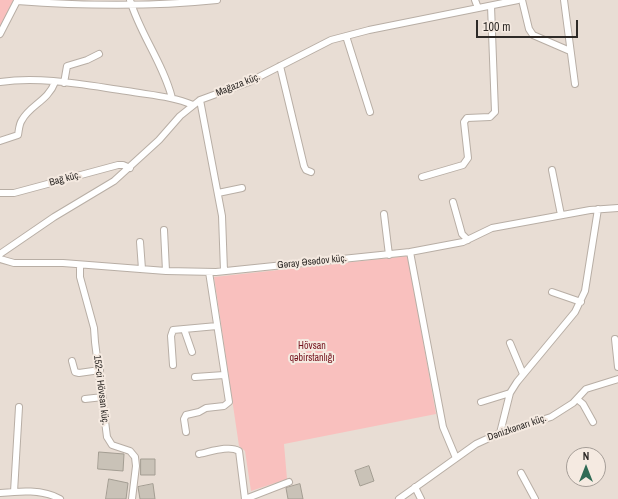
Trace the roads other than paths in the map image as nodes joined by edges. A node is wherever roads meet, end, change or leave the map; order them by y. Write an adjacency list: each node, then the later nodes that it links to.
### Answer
1 (17, 0): 8 (street); 11 (street)
2 (208, 0): 3 (street); 8 (street)
3 (218, 0)
4 (475, 0): 10 (street)
5 (518, 0): 9 (street, Mağaza küç.)
6 (522, 0): 13 (street)
7 (564, 0): 13 (street)
8 (131, 3): 20 (street)
9 (491, 6): 10 (street, Mağaza küç.); 28 (street)
10 (478, 8): 12 (street, Mağaza küç.)
11 (0, 34)
12 (346, 36): 15 (street, Mağaza küç.); 23 (street)
13 (570, 51): 19 (street)
14 (99, 54): 18 (street)
15 (280, 66): 21 (street, Mağaza küç.); 27 (street)
16 (0, 82): 17 (street)
17 (55, 82): 18 (street); 24 (street)
18 (64, 83): 20 (street)
19 (575, 84)
20 (172, 98): 22 (street)
21 (200, 100): 22 (street, Mağaza küç.); 31 (street)
22 (193, 105): 25 (street, Mağaza küç.)
23 (370, 112)
24 (0, 141)
25 (130, 168): 30 (street, Bağ küç.); 41 (street, Mağaza küç.)
26 (552, 170): 36 (street)
27 (311, 172)
28 (422, 176)
29 (242, 188): 31 (street)
30 (0, 193)
31 (218, 193): 47 (street)
32 (453, 202): 38 (street)
33 (618, 208): 34 (street, Gəray Əsədov küç.)
34 (598, 209): 36 (street, Gəray Əsədov küç.); 50 (street)
35 (384, 214): 42 (street)
36 (561, 216): 38 (street, Gəray Əsədov küç.)
37 (164, 230): 46 (street)
38 (468, 240): 40 (street, Gəray Əsədov küç.)
39 (140, 242): 45 (street)
40 (410, 252): 42 (street, Gəray Əsədov küç.); 74 (street)
41 (0, 254)
42 (389, 255): 47 (street, Gəray Əsədov küç.)
43 (0, 259): 44 (street, Gəray Əsədov küç.)
44 (80, 265): 45 (street, Gəray Əsədov küç.); 59 (street, 152-ci Hövsan küç.)
45 (142, 269): 46 (street, Gəray Əsədov küç.)
46 (166, 271): 48 (street, Gəray Əsədov küç.)
47 (224, 271): 48 (street, Gəray Əsədov küç.)
48 (209, 272): 51 (street)
49 (552, 292): 50 (street)
50 (580, 302): 60 (street)
51 (217, 326): 52 (street); 61 (street)
52 (184, 329): 55 (street); 57 (street)
53 (615, 339): 58 (street)
54 (510, 343): 60 (street)
55 (192, 352)
56 (72, 361): 59 (street)
57 (173, 365)
58 (618, 367)
59 (100, 370): 65 (street, 152-ci Hövsan küç.)
60 (524, 374): 64 (street)
61 (224, 375): 62 (street); 71 (street)
62 (195, 377)
63 (618, 379): 67 (street, Dənizkənarı küç.)
64 (510, 394): 68 (street); 72 (street)
65 (103, 397): 66 (street); 81 (street, 152-ci Hövsan küç.)
66 (85, 399)
67 (577, 399): 70 (street); 72 (street, Dənizkənarı küç.)
68 (481, 402)
69 (19, 407): 78 (street)
70 (593, 422)
71 (186, 432)
72 (500, 432): 74 (street, Dənizkənarı küç.)
73 (199, 454): 82 (street)
74 (456, 458): 77 (street, Dənizkənarı küç.)
75 (521, 473): 85 (street)
76 (289, 482): 82 (street)
77 (415, 487): 83 (street, Dənizkənarı küç.); 84 (street)
78 (14, 492): 79 (street); 80 (street)
79 (0, 493)
80 (60, 499)
81 (132, 499)
82 (245, 499)
83 (399, 499)
84 (421, 499)
85 (535, 499)

